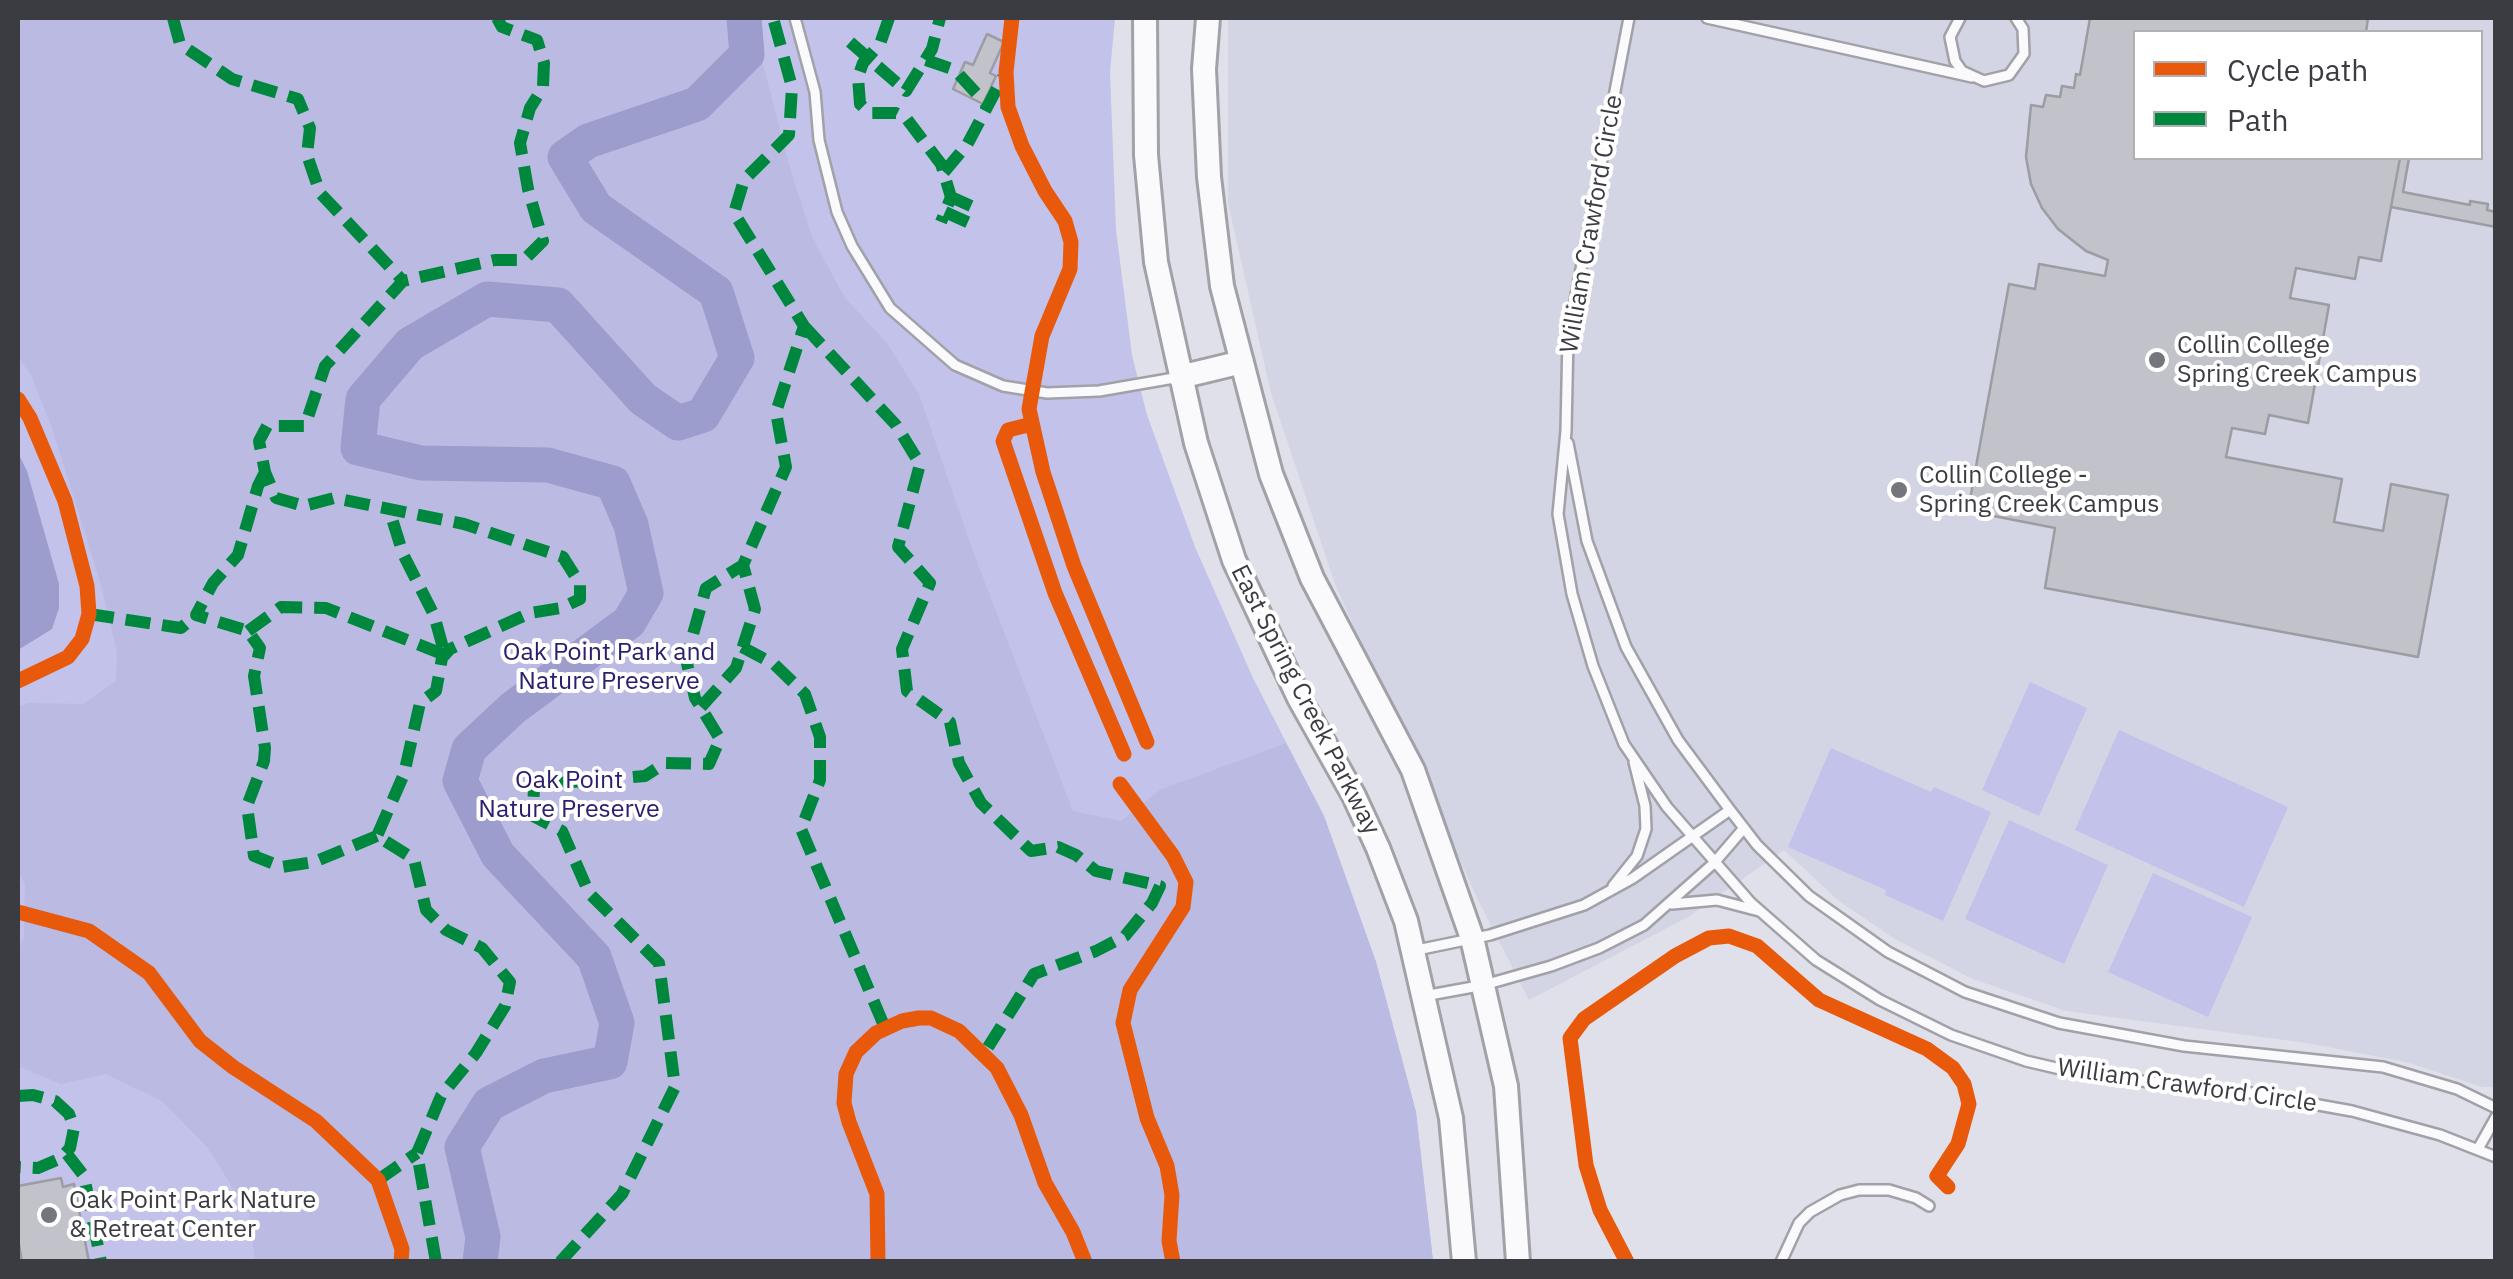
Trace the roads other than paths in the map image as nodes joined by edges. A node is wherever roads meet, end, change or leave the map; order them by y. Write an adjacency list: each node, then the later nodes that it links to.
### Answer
1 (795, 18): 10 (lane)
2 (1145, 18): 10 (main road, East Spring Creek Parkway)
3 (1208, 18): 9 (main road)
4 (1629, 18): 11 (lane, William Crawford Circle)
5 (1707, 18): 8 (lane)
6 (1960, 18): 8 (lane)
7 (2016, 18): 8 (lane)
8 (1972, 77)
9 (1242, 362): 10 (main road); 20 (main road)
10 (1180, 376): 21 (main road, East Spring Creek Parkway)
11 (1566, 431): 12 (lane, William Crawford Circle); 13 (lane, William Crawford Circle)
12 (1633, 757): 15 (lane, William Crawford Circle); 17 (lane)
13 (1730, 810): 14 (lane, William Crawford Circle); 15 (lane)
14 (1744, 828): 16 (lane); 24 (lane, William Crawford Circle)
15 (1690, 837): 16 (lane, William Crawford Circle); 17 (lane)
16 (1714, 863): 18 (lane); 19 (lane, William Crawford Circle)
17 (1608, 892): 20 (lane)
18 (1668, 904): 19 (lane); 22 (lane)
19 (1762, 912): 26 (lane, William Crawford Circle)
20 (1472, 938): 21 (lane); 22 (main road)
21 (1412, 951): 23 (main road, East Spring Creek Parkway)
22 (1484, 985): 23 (lane); 30 (main road)
23 (1424, 996): 29 (main road, East Spring Creek Parkway)
24 (2496, 1108)
25 (2496, 1118): 26 (lane)
26 (2478, 1149): 27 (lane, William Crawford Circle)
27 (2496, 1157)
28 (1929, 1206): 31 (lane)
29 (1464, 1262)
30 (1518, 1262)
31 (1781, 1262)

